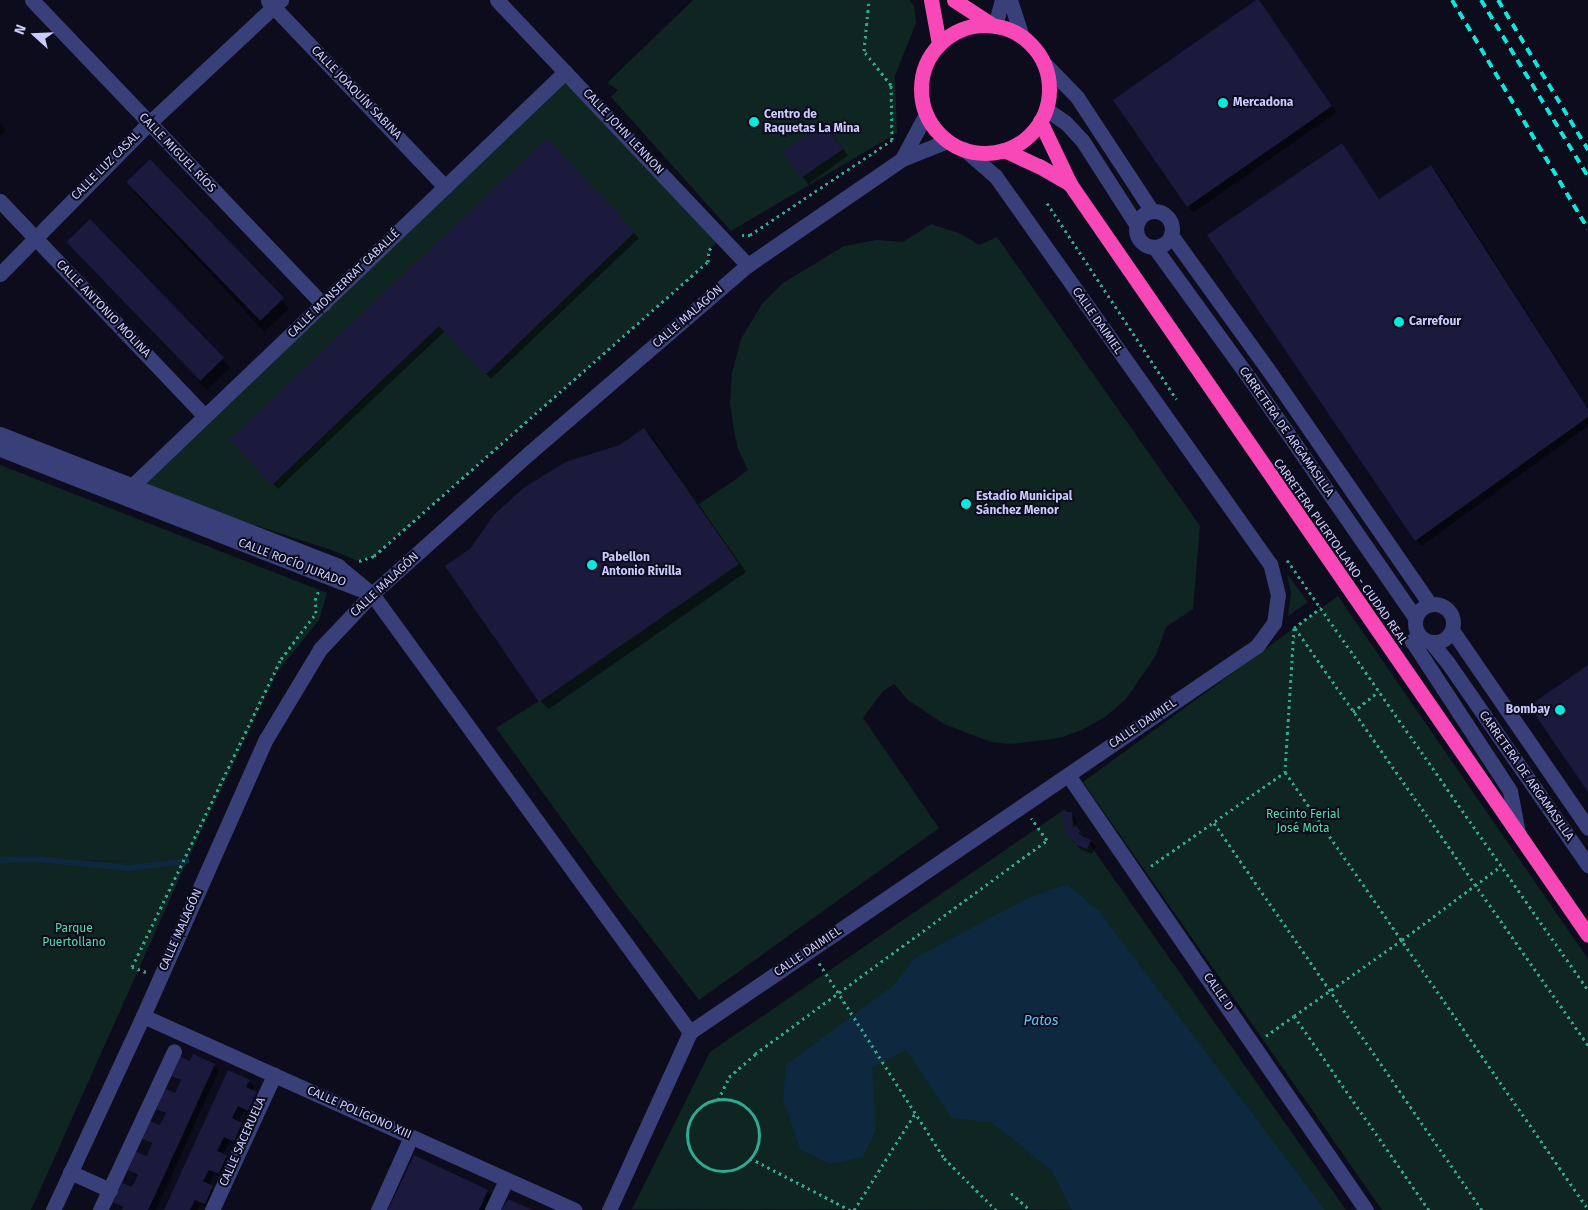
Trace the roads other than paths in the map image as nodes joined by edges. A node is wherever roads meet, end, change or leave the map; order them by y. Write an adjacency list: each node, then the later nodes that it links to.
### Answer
1 (32, 0): 15 (street, CALLE MIGUEL RÍOS)
2 (497, 0): 12 (street, CALLE JOHN LENNON)
3 (931, 0): 10 (highway)
4 (954, 0): 8 (highway)
5 (1002, 0): 8 (street)
6 (1010, 0): 9 (street)
7 (274, 3): 15 (street, CALLE LUZ CASAL); 21 (street, CALLE JOAQUÍN SABINA)
8 (993, 25): 9 (highway); 10 (highway)
9 (1022, 36): 11 (highway)
10 (939, 44): 13 (highway)
11 (1043, 62): 14 (highway); 23 (street)
12 (565, 72): 21 (street, CALLE MONSERRAT CABALLÉ); 28 (street, CALLE JOHN LENNON)
13 (926, 114): 16 (highway); 19 (street, CALLE MALAGÓN)
14 (1043, 115): 18 (highway); 20 (highway, CARRETERA PUERTOLLANO - CIUDAD REAL); 24 (street)
15 (148, 124): 26 (street, CALLE LUZ CASAL); 30 (street, CALLE MIGUEL RÍOS)
16 (947, 140): 17 (highway); 19 (street, CALLE MALAGÓN)
17 (964, 150): 18 (highway); 42 (street, CALLE DAIMIEL)
18 (1004, 150): 20 (highway, CARRETERA PUERTOLLANO - CIUDAD REAL)
19 (902, 160): 28 (street, CALLE MALAGÓN)
20 (1070, 184): 44 (highway, CARRETERA PUERTOLLANO - CIUDAD REAL)
21 (445, 186): 30 (street, CALLE MONSERRAT CABALLÉ)
22 (0, 202): 26 (street, CALLE ANTONIO MOLINA)
23 (1152, 211): 24 (street); 25 (street)
24 (1136, 224): 27 (street)
25 (1172, 235): 27 (street); 36 (street, CARRETERA DE ARGAMASILLA)
26 (34, 237): 29 (street, CALLE LUZ CASAL); 31 (street, CALLE ANTONIO MOLINA)
27 (1155, 248): 37 (street, CARRETERA DE ARGAMASILLA)
28 (748, 265): 35 (street, CALLE MALAGÓN)
29 (0, 274)
30 (322, 304): 31 (street, CALLE MONSERRAT CABALLÉ)
31 (205, 416): 34 (street, CALLE MONSERRAT CABALLÉ)
32 (0, 434): 34 (street, CALLE ROCÍO JURADO)
33 (0, 449): 34 (street, CALLE ROCÍO JURADO)
34 (130, 492): 35 (street, CALLE ROCÍO JURADO)
35 (372, 594): 47 (street, CALLE MALAGÓN); 48 (street)
36 (1430, 604): 37 (street); 38 (street, CARRETERA DE ARGAMASILLA)
37 (1415, 617): 39 (street, CARRETERA DE ARGAMASILLA)
38 (1452, 630): 39 (street); 40 (street, CARRETERA DE ARGAMASILLA)
39 (1425, 639): 41 (street, CARRETERA DE ARGAMASILLA); 44 (street, CARRETERA DE ARGAMASILLA)
40 (1482, 674): 41 (street); 43 (street, CARRETERA DE ARGAMASILLA)
41 (1465, 687): 45 (street, CARRETERA DE ARGAMASILLA)
42 (1068, 774): 48 (street, CALLE DAIMIEL); 62 (street, CALLE D)
43 (1588, 828)
44 (1518, 835): 46 (highway, CARRETERA PUERTOLLANO - CIUDAD REAL)
45 (1588, 865)
46 (1588, 935)
47 (143, 1016): 50 (street, CALLE POLÍGONO XIII); 52 (street, CALLE MALAGÓN)
48 (690, 1032): 61 (street)
49 (174, 1051): 54 (street)
50 (274, 1075): 51 (street, CALLE POLÍGONO XIII); 57 (street, CALLE SACERUELA)
51 (412, 1137): 53 (street, CALLE POLÍGONO XIII); 58 (street)
52 (70, 1172): 54 (street); 55 (street, CALLE MALAGÓN)
53 (506, 1180): 59 (street); 60 (street, CALLE POLÍGONO XIII)
54 (110, 1190): 56 (street)
55 (53, 1210)
56 (100, 1210)
57 (212, 1210)
58 (378, 1210)
59 (492, 1210)
60 (574, 1210)
61 (609, 1210)
62 (1366, 1210)

